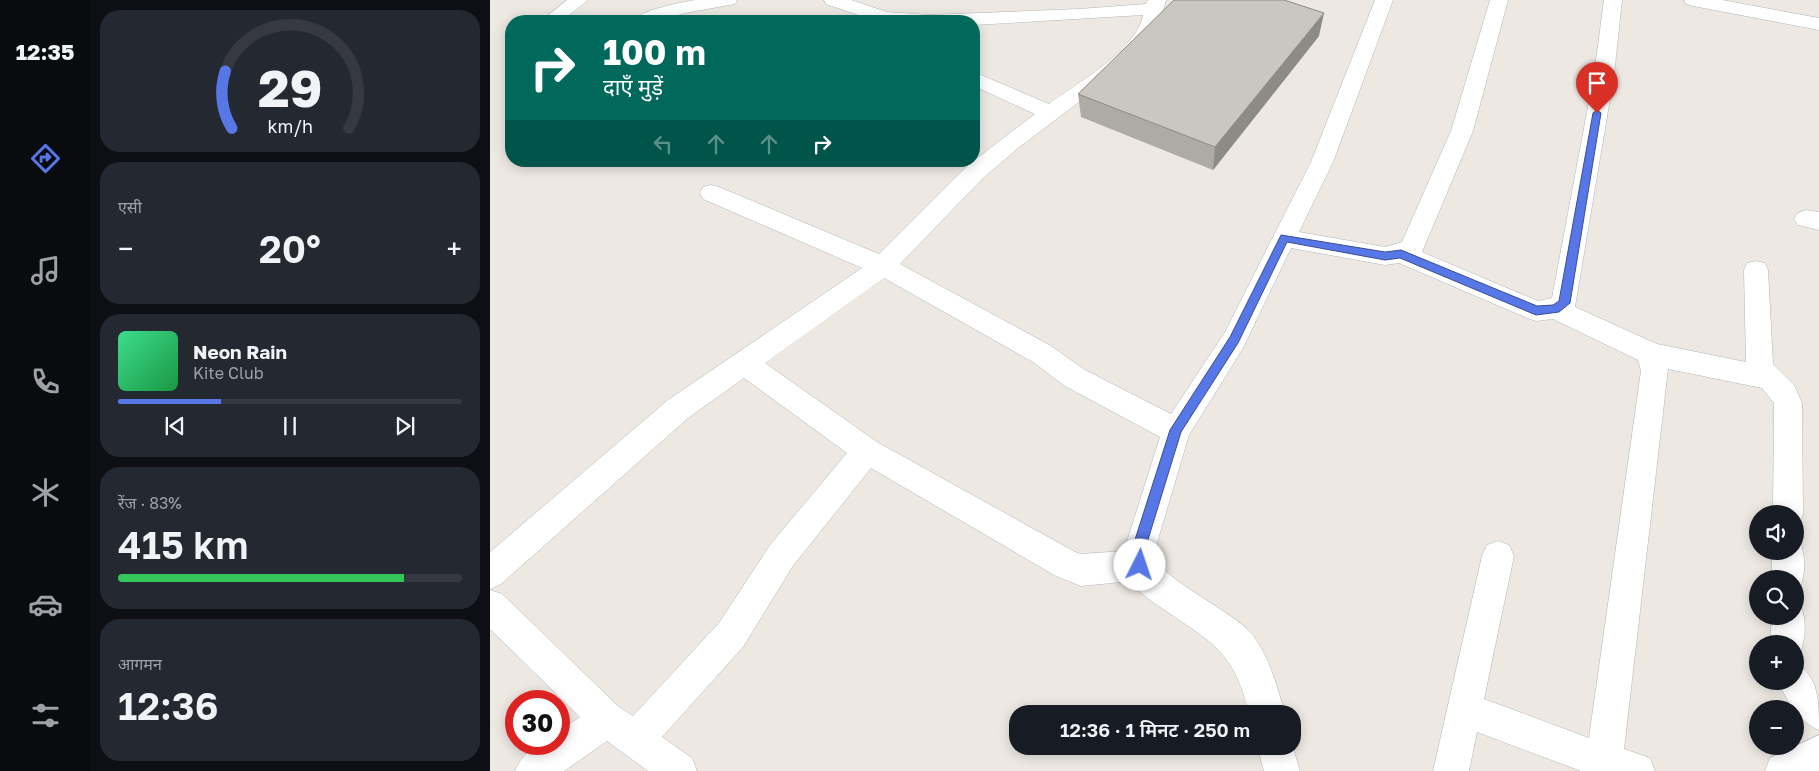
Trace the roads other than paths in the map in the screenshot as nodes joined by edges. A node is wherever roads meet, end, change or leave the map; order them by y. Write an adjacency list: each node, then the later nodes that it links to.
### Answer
1 (579, 0): 9 (street)
2 (728, 0): 10 (street)
3 (833, 0): 11 (street)
4 (1384, 0): 17 (street)
5 (1499, 0): 18 (street)
6 (1613, 0): 21 (street)
7 (1693, 0): 13 (street)
8 (1154, 4): 12 (street); 15 (street)
9 (558, 15)
10 (658, 15)
11 (876, 15)
12 (980, 19)
13 (1819, 24)
14 (980, 81): 15 (street)
15 (1050, 113): 19 (street)
16 (711, 193): 19 (street)
17 (1284, 238): 18 (street); 25 (street)
18 (1401, 254): 21 (street)
19 (883, 266): 23 (street); 25 (street)
20 (1756, 270): 24 (street)
21 (1555, 309): 22 (street)
22 (1650, 354): 24 (street); 40 (street)
23 (744, 363): 26 (street); 30 (street)
24 (1766, 377): 27 (street)
25 (1176, 430): 29 (street)
26 (866, 452): 29 (street); 37 (street)
27 (1788, 505)
28 (1498, 556): 34 (street)
29 (1140, 565): 33 (street)
30 (490, 573)
31 (490, 606): 36 (street)
32 (1802, 690): 35 (street)
33 (1265, 705)
34 (1464, 709): 40 (street); 44 (street)
35 (1819, 712)
36 (607, 719): 37 (street); 41 (street)
37 (636, 739): 42 (street)
38 (1819, 753): 45 (street)
39 (1278, 755): 43 (street)
40 (1615, 768)
41 (533, 771)
42 (679, 771)
43 (1282, 771)
44 (1451, 771)
45 (1783, 771)

